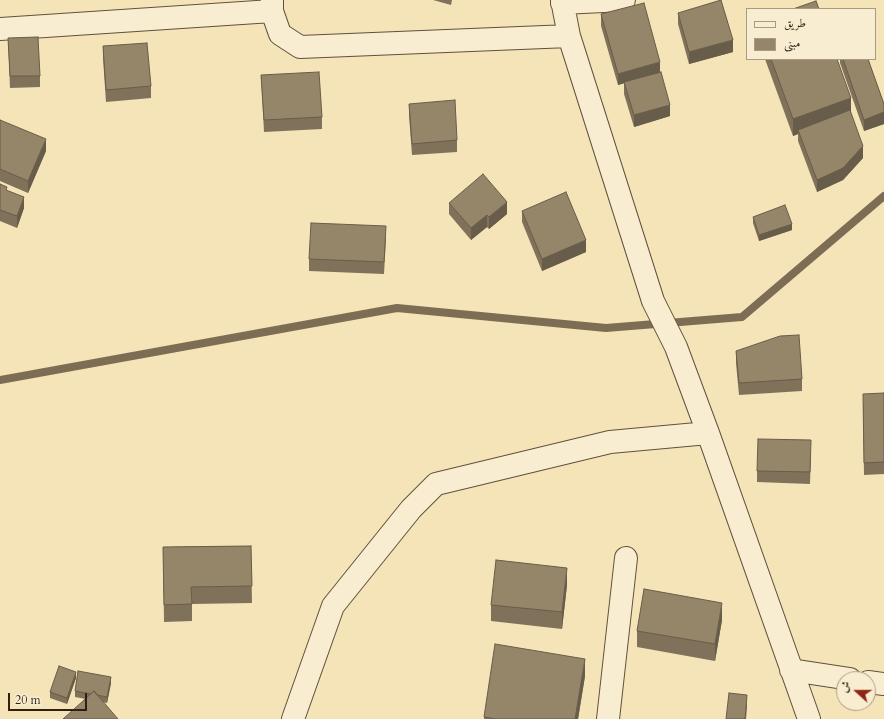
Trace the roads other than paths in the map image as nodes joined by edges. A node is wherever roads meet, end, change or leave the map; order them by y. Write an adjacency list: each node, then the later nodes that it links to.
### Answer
1 (624, 0): 2 (street)
2 (562, 2): 5 (street)
3 (272, 5): 4 (street); 5 (street)
4 (0, 29)
5 (569, 36): 6 (street)
6 (708, 433): 8 (street); 10 (street)
7 (626, 558): 11 (street)
8 (791, 670): 9 (street); 12 (street)
9 (836, 677)
10 (293, 719)
11 (608, 719)
12 (809, 719)

